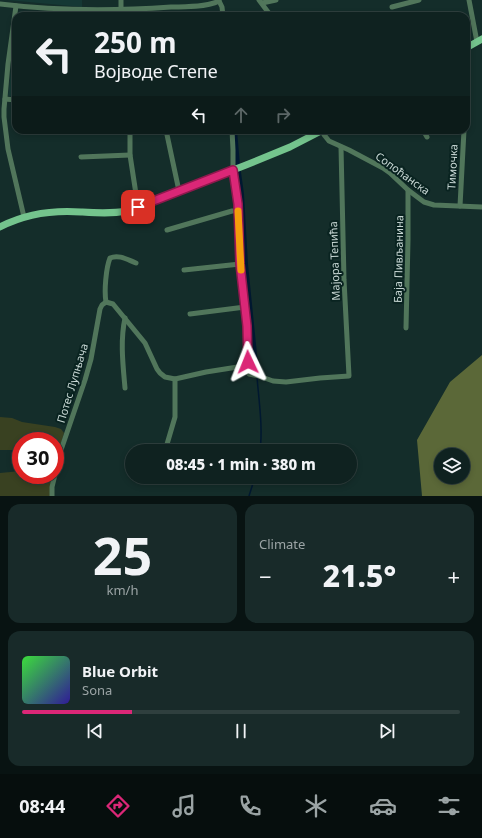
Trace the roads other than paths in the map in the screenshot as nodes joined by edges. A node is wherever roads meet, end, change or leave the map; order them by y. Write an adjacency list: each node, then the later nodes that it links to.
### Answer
1 (121, 0): 12 (street)
2 (276, 0): 6 (street)
3 (419, 0): 9 (street)
4 (469, 0): 17 (street)
5 (220, 1): 13 (street); 14 (street)
6 (260, 2): 15 (street)
7 (0, 4): 8 (street)
8 (16, 6): 10 (street); 11 (street)
9 (392, 7)
10 (15, 12)
11 (105, 12)
12 (121, 12)
13 (132, 12)
14 (223, 12)
15 (268, 12)
16 (12, 40): 19 (street)
17 (481, 40): 18 (main road)
18 (470, 46)
19 (5, 99): 20 (street); 39 (street)
20 (12, 100)
21 (130, 134): 30 (street)
22 (167, 134): 34 (street)
23 (232, 134): 32 (street)
24 (314, 134): 32 (main road)
25 (324, 134): 29 (street, Сопоћанска)
26 (425, 134): 28 (street)
27 (464, 134): 35 (street, Тимочка)
28 (427, 137)
29 (341, 146): 33 (street, Сопоћанска); 50 (street, Мајора Тепића)
30 (130, 155): 31 (street); 36 (street)
31 (81, 157)
32 (235, 170): 34 (main road); 38 (street)
33 (408, 190): 35 (street, Сопоћанска); 49 (street, Баја Пивљанина)
34 (179, 191): 36 (main road)
35 (460, 206): 37 (street, Сопоћанска)
36 (138, 207): 39 (main road)
37 (482, 207)
38 (238, 211): 41 (street); 43 (street)
39 (24, 217): 40 (main road)
40 (0, 227)
41 (167, 230)
42 (136, 263): 45 (street, Потес Лупњача)
43 (240, 264): 44 (street); 46 (street)
44 (184, 270)
45 (106, 302): 48 (street); 54 (street, Потес Лупњача)
46 (245, 307): 47 (street); 50 (street)
47 (190, 314)
48 (125, 318): 51 (street); 52 (street)
49 (406, 328)
50 (244, 366): 51 (street)
51 (175, 379): 53 (street)
52 (125, 388)
53 (167, 444)
54 (52, 496)

